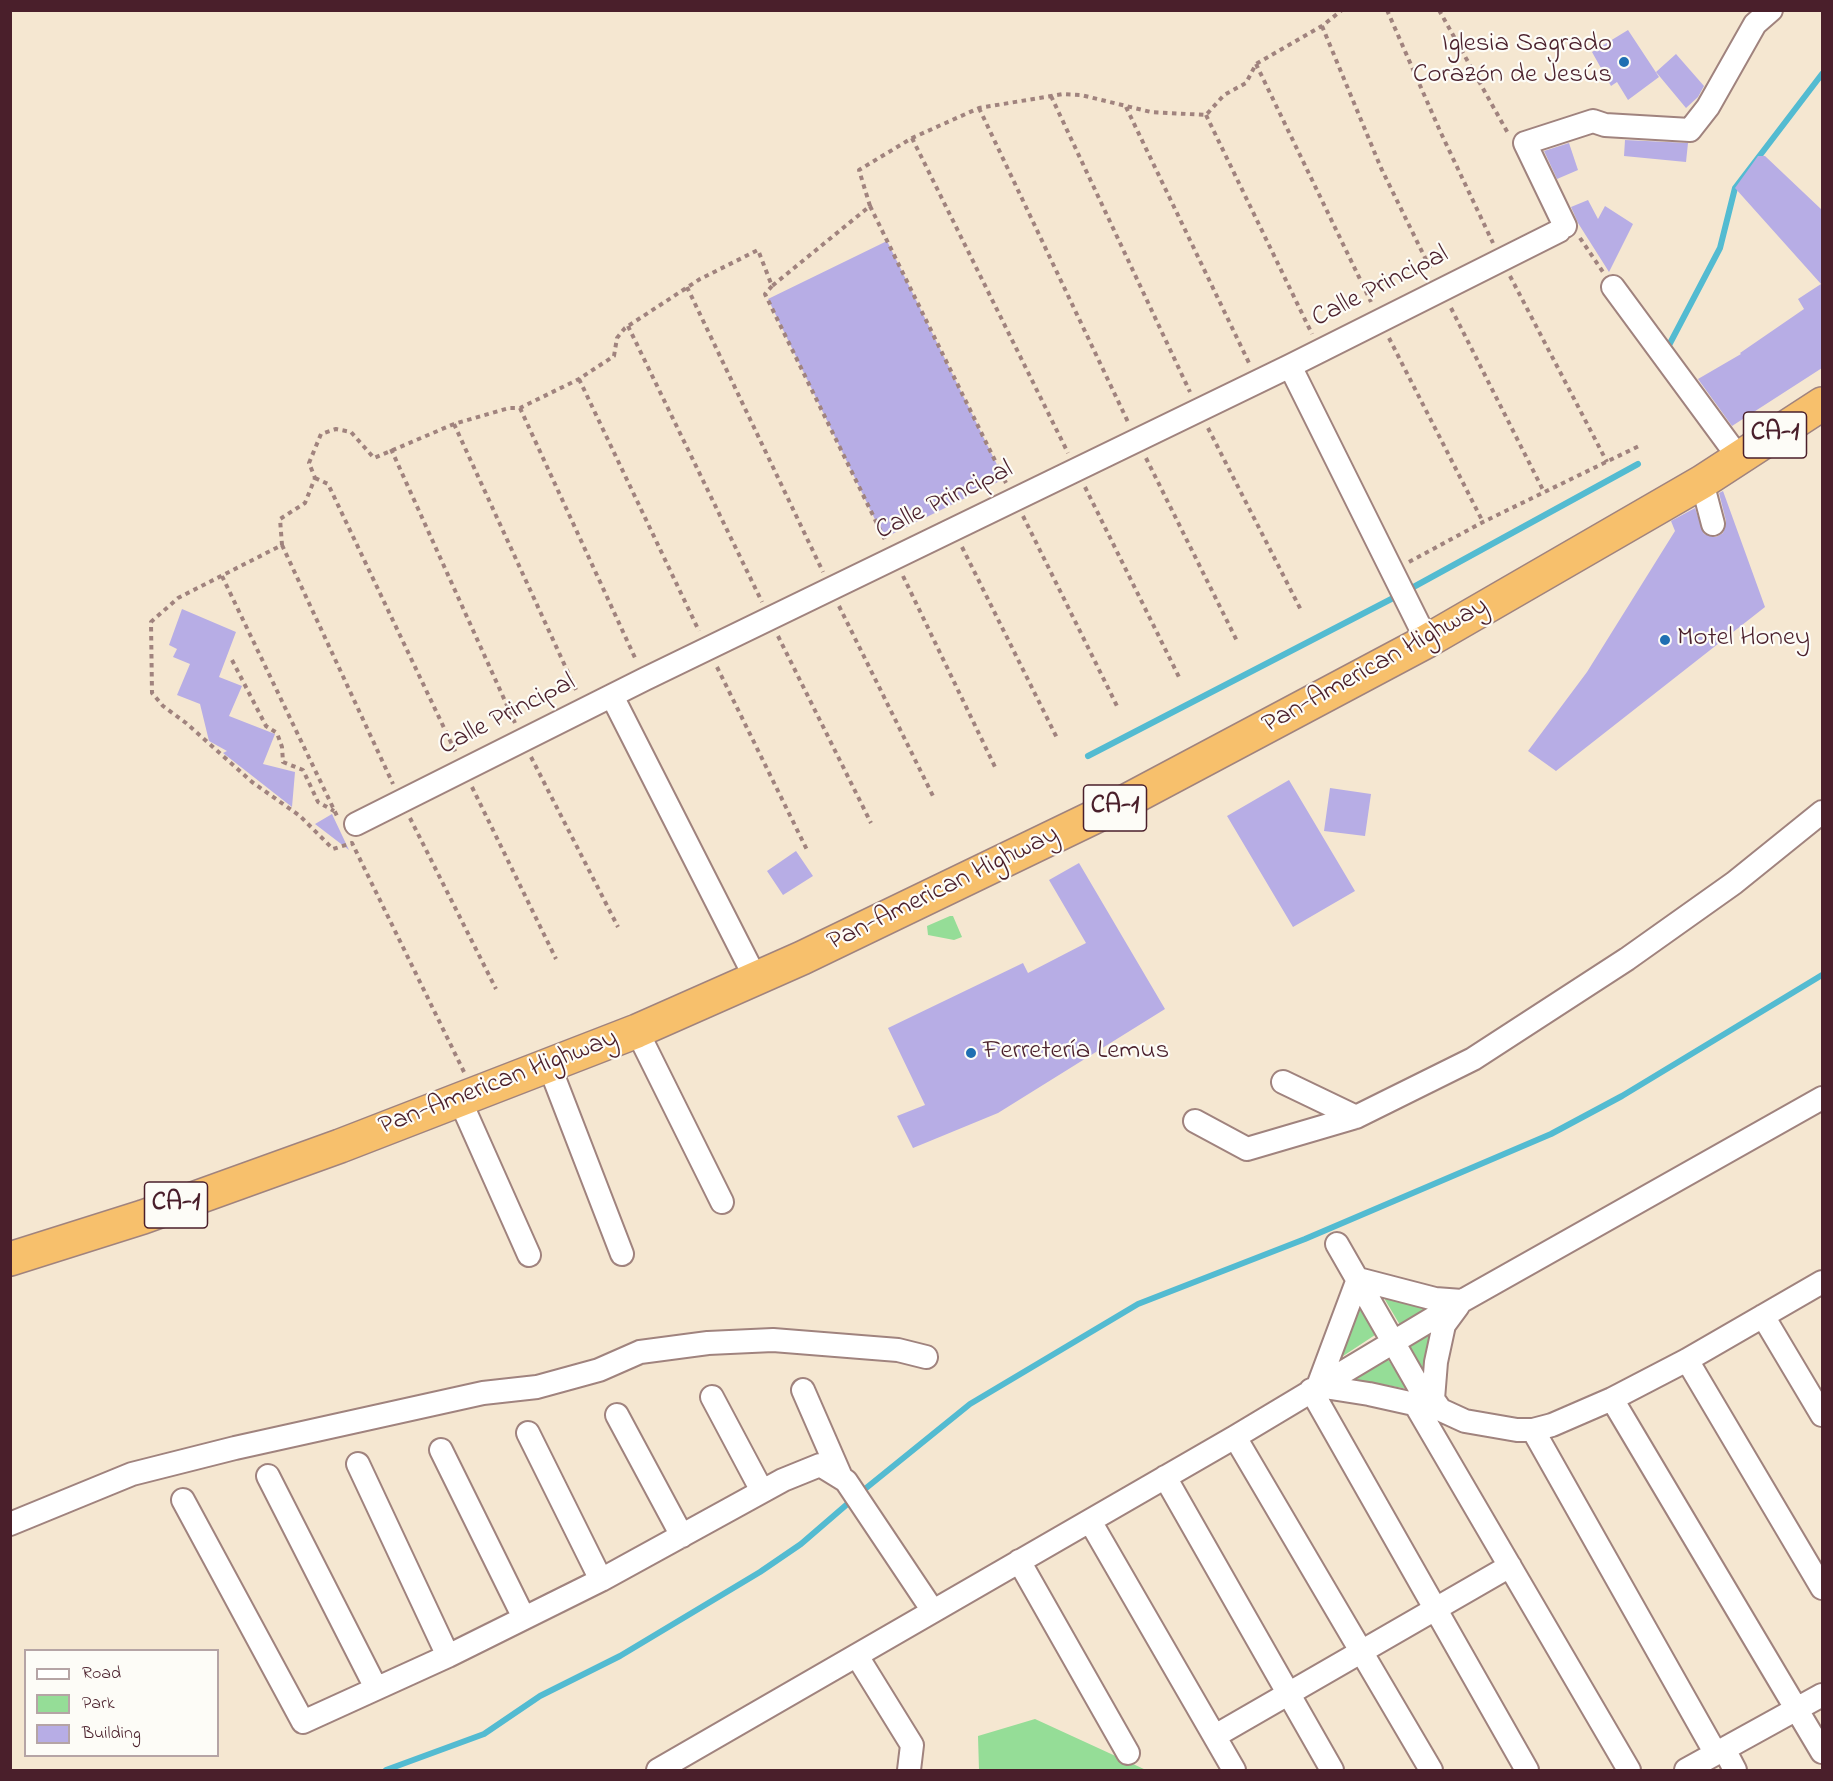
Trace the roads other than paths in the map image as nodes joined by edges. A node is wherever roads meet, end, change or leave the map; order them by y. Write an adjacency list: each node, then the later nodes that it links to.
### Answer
1 (1771, 10): 3 (street, Calle Principal)
2 (1613, 287): 5 (street)
3 (1290, 366): 8 (street); 9 (street, Calle Principal)
4 (1822, 404): 5 (highway, Pan-American Highway / CA-1)
5 (1739, 458): 6 (highway, Pan-American Highway / CA-1)
6 (1702, 482): 7 (street); 8 (highway, Pan-American Highway / CA-1)
7 (1713, 524)
8 (1427, 641): 12 (highway, Pan-American Highway / CA-1)
9 (612, 696): 11 (street, Calle Principal); 12 (street)
10 (1822, 812): 18 (street)
11 (357, 824)
12 (756, 980): 13 (highway, Pan-American Highway / CA-1)
13 (636, 1031): 14 (highway, Pan-American Highway / CA-1); 20 (street)
14 (549, 1065): 16 (highway, Pan-American Highway / CA-1); 22 (street)
15 (1283, 1082): 18 (street)
16 (467, 1095): 23 (street); 24 (highway, Pan-American Highway / CA-1)
17 (1822, 1098): 27 (street)
18 (1356, 1117): 19 (street)
19 (1195, 1121)
20 (722, 1202)
21 (1337, 1244): 25 (street)
22 (622, 1254)
23 (529, 1255)
24 (10, 1258)
25 (1358, 1279): 27 (street); 29 (street); 32 (street)
26 (1822, 1282): 28 (street)
27 (1462, 1301): 29 (street); 37 (street)
28 (1763, 1316): 31 (street); 39 (street)
29 (1394, 1341): 32 (street); 37 (street)
30 (926, 1357): 51 (street)
31 (1687, 1360): 35 (street); 56 (street)
32 (1315, 1388): 36 (street); 42 (street); 57 (street)
33 (803, 1390): 47 (street)
34 (712, 1397): 48 (street)
35 (1612, 1399): 40 (street); 66 (street)
36 (1415, 1404): 37 (street); 54 (street)
37 (1441, 1410): 40 (street)
38 (617, 1415): 52 (street)
39 (1822, 1415)
40 (1533, 1430): 68 (street)
41 (528, 1433): 55 (street)
42 (1235, 1437): 46 (street); 60 (street)
43 (441, 1450): 59 (street)
44 (358, 1464): 61 (street)
45 (268, 1476): 63 (street)
46 (1165, 1477): 50 (street); 64 (street)
47 (843, 1479): 48 (street); 58 (street)
48 (762, 1491): 52 (street)
49 (183, 1500): 63 (street)
50 (1090, 1521): 53 (street); 67 (street)
51 (10, 1524)
52 (681, 1536): 55 (street)
53 (1019, 1561): 58 (street); 70 (street)
54 (1510, 1566): 57 (street); 77 (street)
55 (601, 1580): 59 (street)
56 (1822, 1588)
57 (1436, 1609): 60 (street); 76 (street)
58 (933, 1611): 62 (street)
59 (524, 1618): 61 (street)
60 (1361, 1652): 64 (street); 75 (street)
61 (448, 1656): 63 (street)
62 (857, 1656): 71 (street); 72 (street)
63 (376, 1688)
64 (1289, 1694): 67 (street); 74 (street)
65 (1822, 1695): 66 (street)
66 (1798, 1709): 68 (street); 69 (street)
67 (1215, 1736): 73 (street)
68 (1720, 1752): 78 (street); 79 (street)
69 (1822, 1752)
70 (1128, 1753)
71 (658, 1770)
72 (909, 1770)
73 (1234, 1770)
74 (1332, 1770)
75 (1431, 1770)
76 (1527, 1770)
77 (1629, 1770)
78 (1686, 1770)
79 (1736, 1770)

